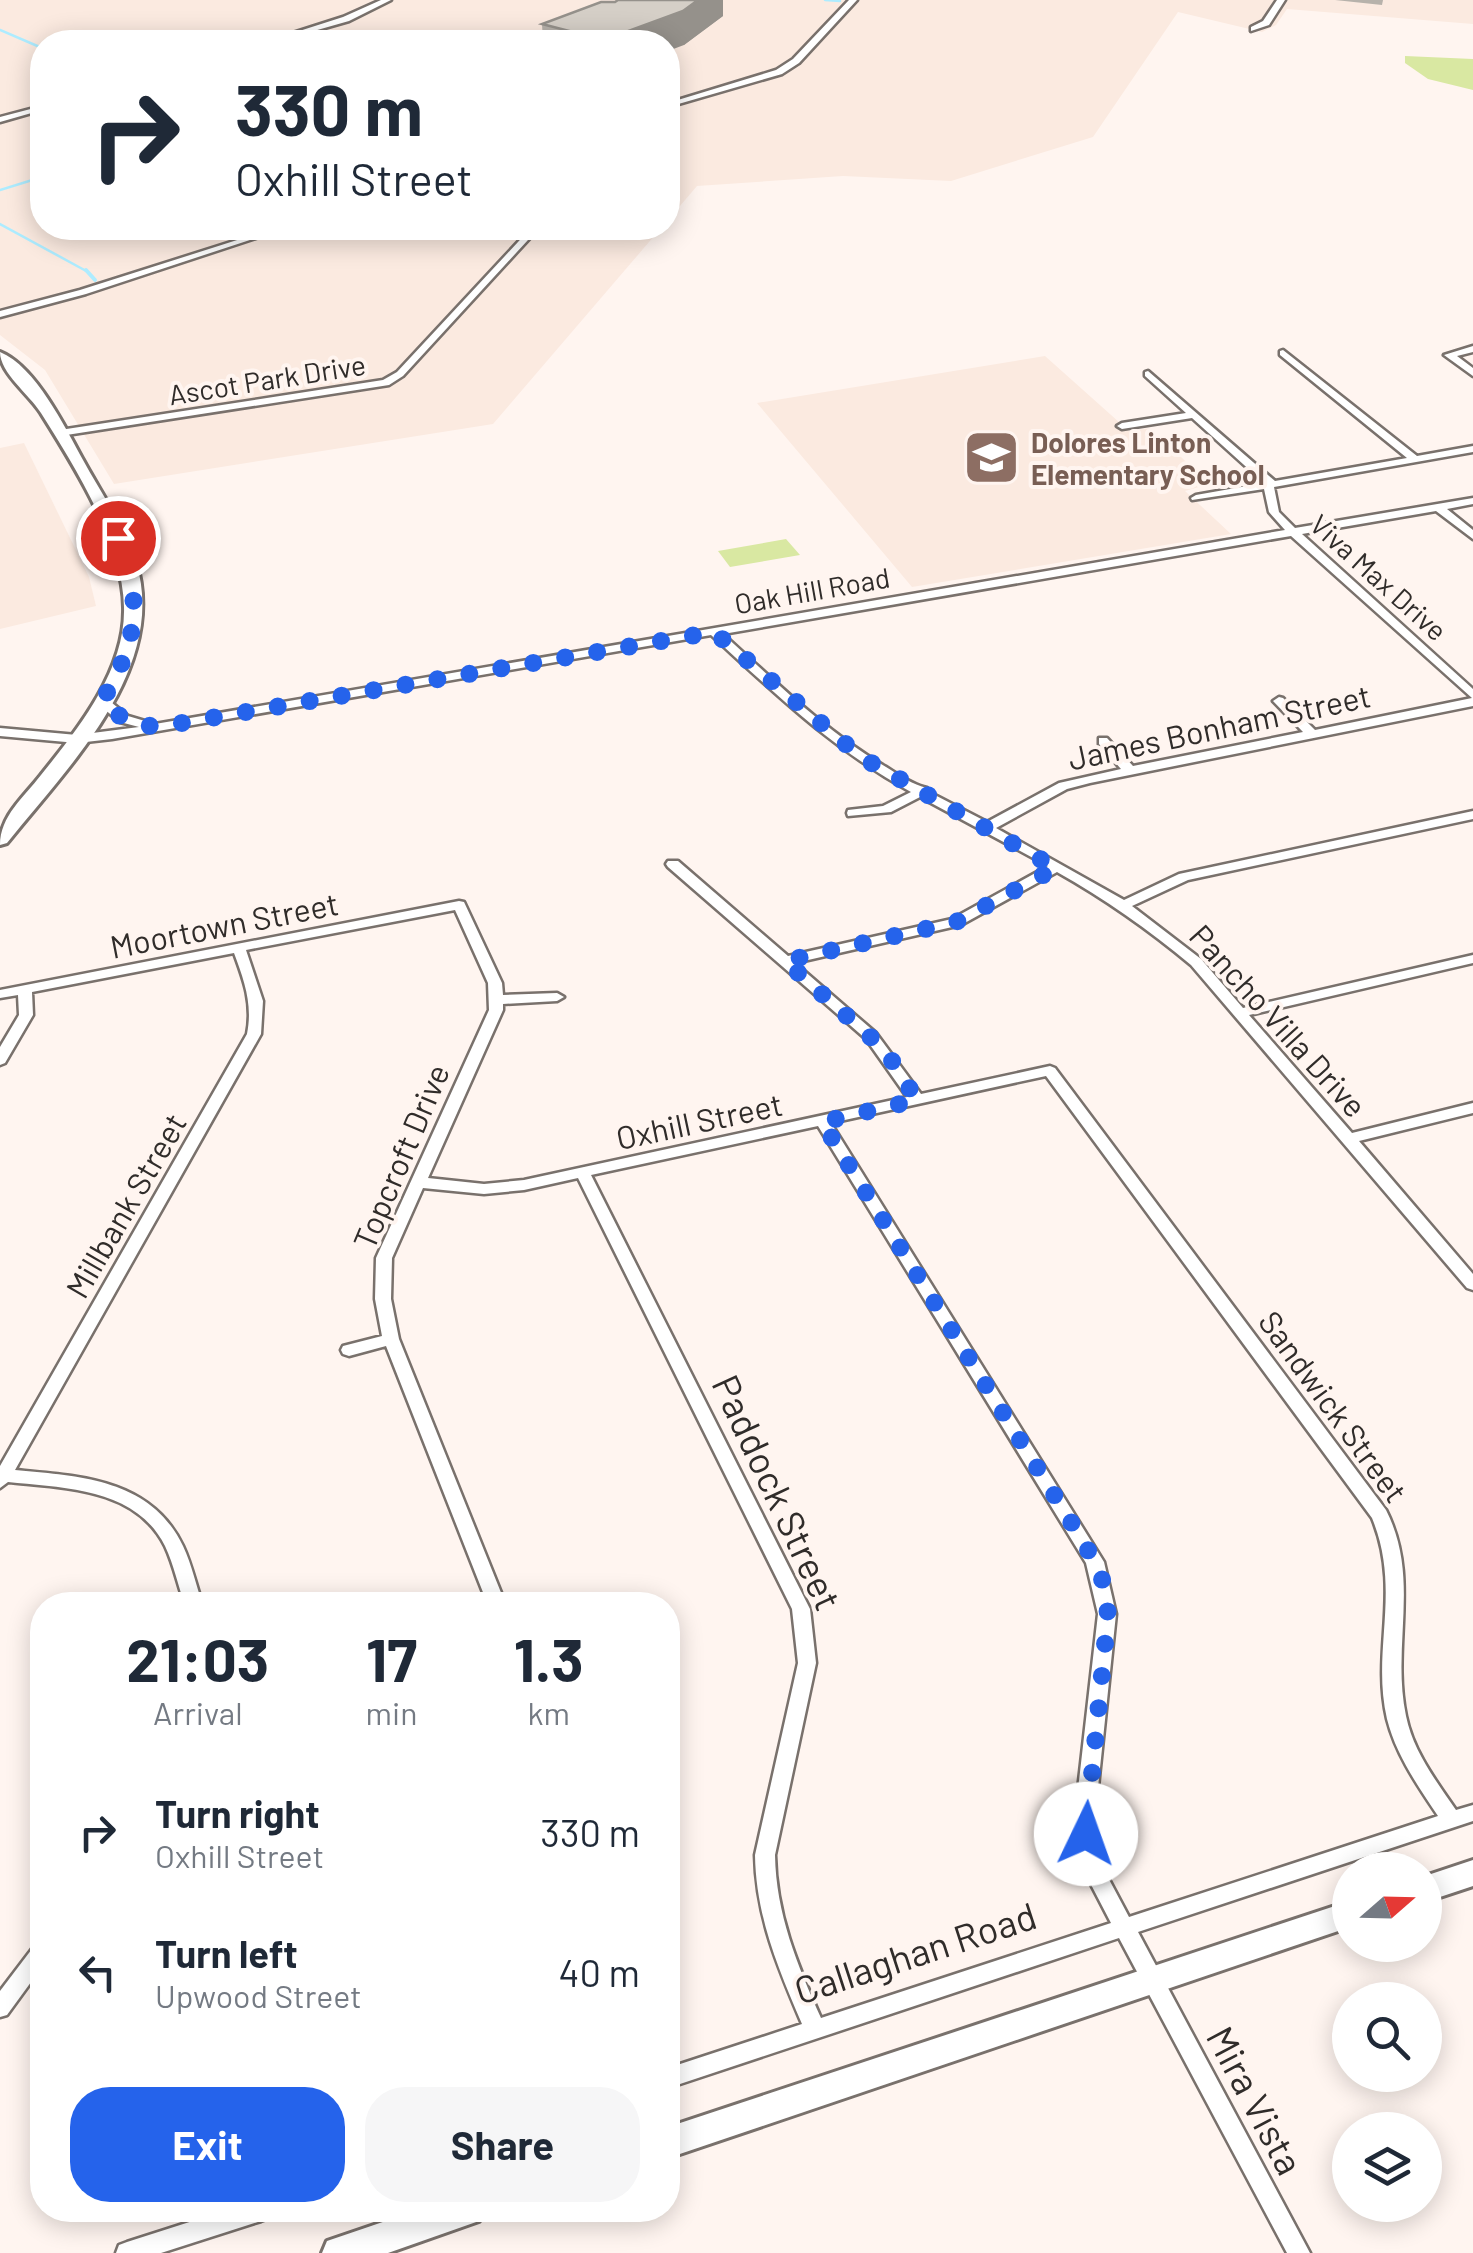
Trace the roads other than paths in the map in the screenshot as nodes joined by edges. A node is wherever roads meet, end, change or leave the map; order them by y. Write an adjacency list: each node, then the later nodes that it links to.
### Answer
1 (386, 0): 5 (street)
2 (854, 0): 6 (street)
3 (1281, 0): 4 (street)
4 (1254, 29)
5 (309, 30)
6 (680, 101)
7 (30, 111): 8 (street)
8 (0, 120)
9 (244, 240): 11 (street)
10 (524, 240): 21 (street, Ascot Park Drive)
11 (82, 292): 12 (street); 13 (street)
12 (0, 314)
13 (0, 324)
14 (1473, 349): 17 (street)
15 (1283, 353): 23 (street)
16 (0, 356): 21 (main road)
17 (1473, 372)
18 (1148, 374): 19 (street, Viva Max Drive)
19 (1194, 414): 20 (street); 24 (street, Viva Max Drive)
20 (1122, 426)
21 (60, 433): 32 (main road)
22 (1473, 449): 23 (street)
23 (1414, 459): 24 (street)
24 (1270, 485): 25 (street); 28 (street, Viva Max Drive)
25 (1196, 498)
26 (1470, 505): 27 (street, Oak Hill Road)
27 (1438, 508): 28 (street, Oak Hill Road); 29 (street)
28 (1294, 533): 30 (street, Oak Hill Road); 31 (street, Viva Max Drive)
29 (1473, 536)
30 (714, 632): 34 (street, Oak Hill Road); 40 (street, Pancho Villa Drive)
31 (1473, 698): 36 (street, James Bonham Street)
32 (102, 701): 34 (street); 37 (main road)
33 (1279, 701): 36 (street)
34 (158, 727): 37 (street, Oak Hill Road)
35 (0, 732): 37 (street, Oak Hill Road)
36 (1314, 734): 39 (street, James Bonham Street)
37 (76, 740): 44 (main road)
38 (1103, 741): 39 (street)
39 (1130, 772): 43 (street, James Bonham Street)
40 (923, 791): 41 (street); 43 (street, Pancho Villa Drive)
41 (852, 813)
42 (1473, 815): 47 (street)
43 (986, 828): 46 (street, Pancho Villa Drive)
44 (0, 839)
45 (673, 864): 50 (street)
46 (1056, 868): 47 (street, Pancho Villa Drive); 50 (street)
47 (1124, 905): 55 (street, Pancho Villa Drive)
48 (239, 949): 51 (street, Moortown Street); 54 (street, Moortown Street); 67 (street, Millbank Street)
49 (1473, 959): 55 (street)
50 (785, 961): 58 (street)
51 (25, 991): 52 (street, Moortown Street); 56 (street)
52 (0, 994)
53 (557, 997): 54 (street)
54 (496, 1000): 63 (street, Topcroft Drive)
55 (1240, 1013): 61 (street, Pancho Villa Drive)
56 (0, 1060)
57 (1050, 1071): 58 (street, Oxhill Street); 70 (street, Sandwick Street)
58 (917, 1100): 60 (street, Oxhill Street)
59 (1473, 1108): 61 (street)
60 (822, 1122): 62 (street, Oxhill Street); 74 (street, Mira Vista)
61 (1348, 1139): 64 (street, Pancho Villa Drive)
62 (583, 1174): 63 (street, Oxhill Street); 78 (street, Paddock Street)
63 (417, 1182): 65 (street, Topcroft Drive)
64 (1472, 1284)
65 (392, 1338): 66 (street); 69 (street, Topcroft Drive)
66 (348, 1350)
67 (2, 1478): 68 (street)
68 (189, 1592)
69 (492, 1592)
70 (1463, 1817): 74 (street, Callaghan Road)
71 (1473, 1874): 72 (main road)
72 (1442, 1884)
73 (1332, 1920): 76 (main road)
74 (1123, 1929): 76 (street, Mira Vista); 78 (street, Callaghan Road)
75 (30, 1967): 77 (street)
76 (1151, 1980): 80 (main road); 85 (street, Mira Vista)
77 (0, 2008)
78 (815, 2029): 79 (street, Callaghan Road)
79 (680, 2074)
80 (680, 2139)
81 (224, 2222): 83 (street)
82 (431, 2222): 84 (main road)
83 (127, 2253)
84 (339, 2253)
85 (1299, 2253)

